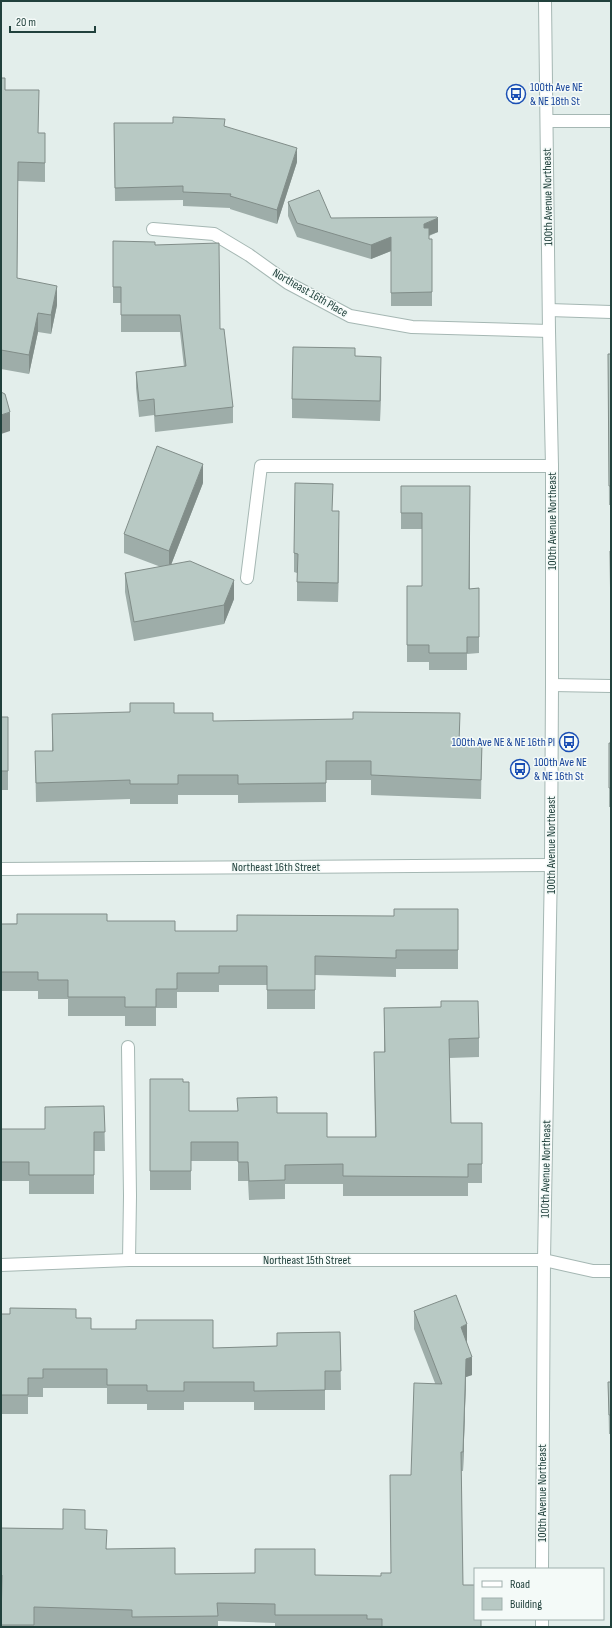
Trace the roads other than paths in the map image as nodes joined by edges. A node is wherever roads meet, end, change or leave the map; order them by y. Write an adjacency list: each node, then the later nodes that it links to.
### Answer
1 (545, 1): 2 (street, 100th Avenue Northeast)
2 (547, 121): 3 (street); 5 (street, 100th Avenue Northeast)
3 (611, 121)
4 (153, 229): 7 (street, Northeast 16th Place)
5 (548, 310): 6 (street); 7 (street, 100th Avenue Northeast)
6 (611, 312)
7 (548, 331): 8 (street, 100th Avenue Northeast)
8 (552, 466): 9 (street); 10 (street, 100th Avenue Northeast)
9 (247, 578)
10 (552, 685): 11 (street); 12 (street, 100th Avenue Northeast)
11 (611, 686)
12 (551, 865): 13 (street, Northeast 16th Street); 16 (street, 100th Avenue Northeast)
13 (1, 869)
14 (128, 1047): 15 (street)
15 (129, 1260): 16 (street, Northeast 15th Street); 17 (street, Northeast 15th Street)
16 (544, 1260): 18 (street, Northeast 15th Street); 19 (street, 100th Avenue Northeast)
17 (1, 1264)
18 (611, 1271)
19 (542, 1568)

